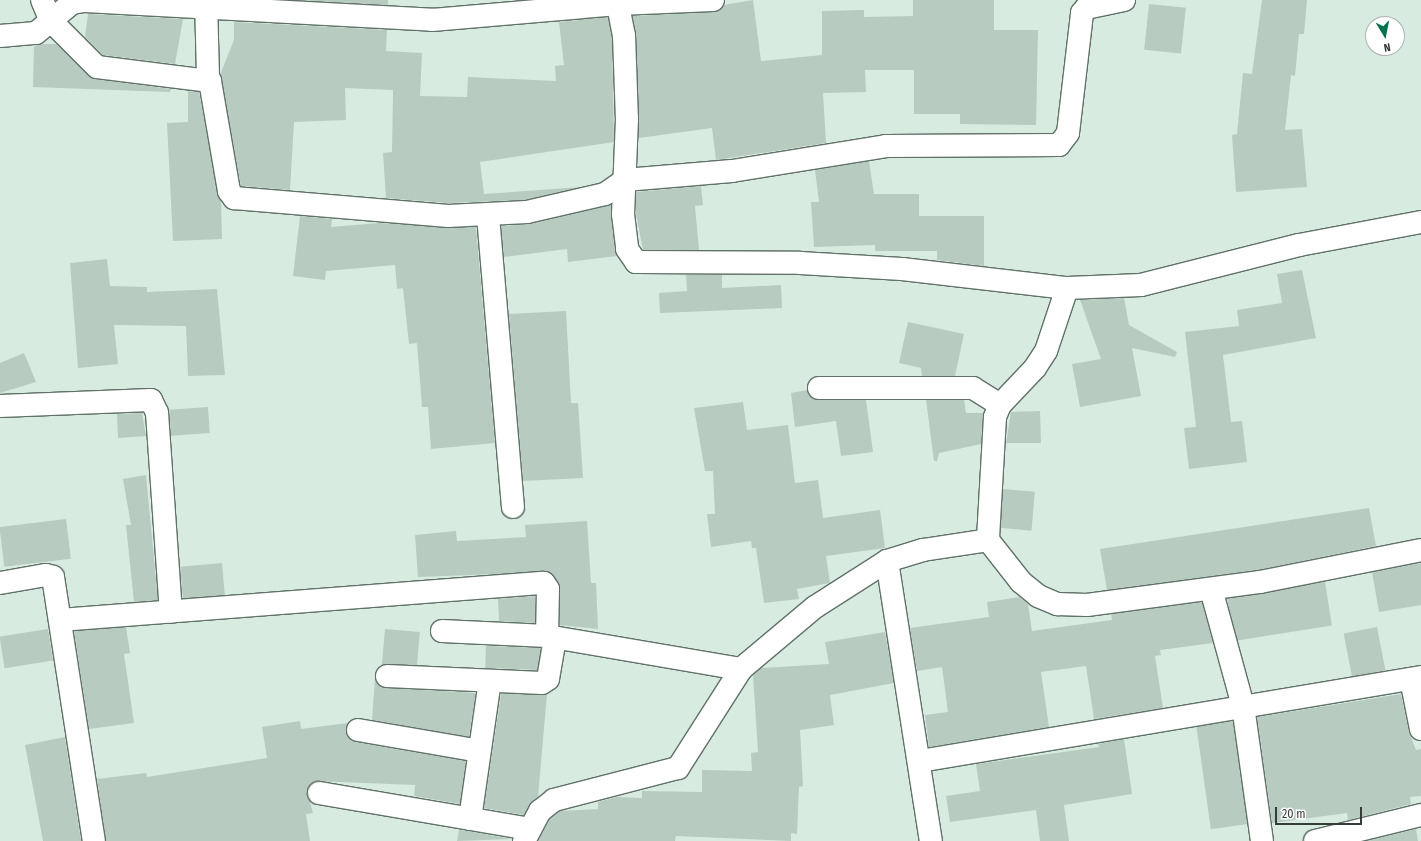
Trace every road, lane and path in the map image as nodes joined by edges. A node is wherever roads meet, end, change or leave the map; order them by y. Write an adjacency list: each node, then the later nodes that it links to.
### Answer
1 (42, 0): 8 (street)
2 (713, 0): 4 (street)
3 (1124, 0): 6 (street)
4 (617, 2): 7 (street); 11 (street)
5 (206, 4): 7 (street); 8 (street); 10 (street)
6 (1084, 4): 11 (street)
7 (359, 9)
8 (51, 21): 9 (street); 10 (street)
9 (0, 36)
10 (208, 79): 12 (street)
11 (625, 180): 12 (street); 14 (street)
12 (488, 216): 18 (street)
13 (1421, 222): 14 (street)
14 (1067, 288): 17 (street)
15 (819, 388): 17 (street)
16 (0, 406): 24 (street)
17 (1000, 406): 19 (street)
18 (513, 508)
19 (988, 540): 21 (street); 23 (street)
20 (1421, 550): 23 (street)
21 (887, 561): 28 (street); 36 (street)
22 (0, 584): 25 (street)
23 (1211, 589): 32 (street)
24 (171, 612): 25 (street); 27 (street)
25 (60, 620): 41 (street)
26 (442, 631): 27 (street)
27 (551, 637): 28 (street); 31 (street)
28 (741, 669): 40 (street)
29 (386, 676): 31 (street)
30 (1416, 678): 32 (street); 33 (street)
31 (490, 681): 35 (street)
32 (1243, 706): 36 (street); 43 (street)
33 (1421, 729)
34 (358, 730): 35 (street)
35 (479, 751): 39 (street)
36 (920, 761): 42 (street)
37 (319, 793): 39 (street)
38 (1421, 816): 44 (street)
39 (470, 819): 40 (street)
40 (527, 835)
41 (94, 841)
42 (931, 841)
43 (1262, 841)
44 (1315, 841)

